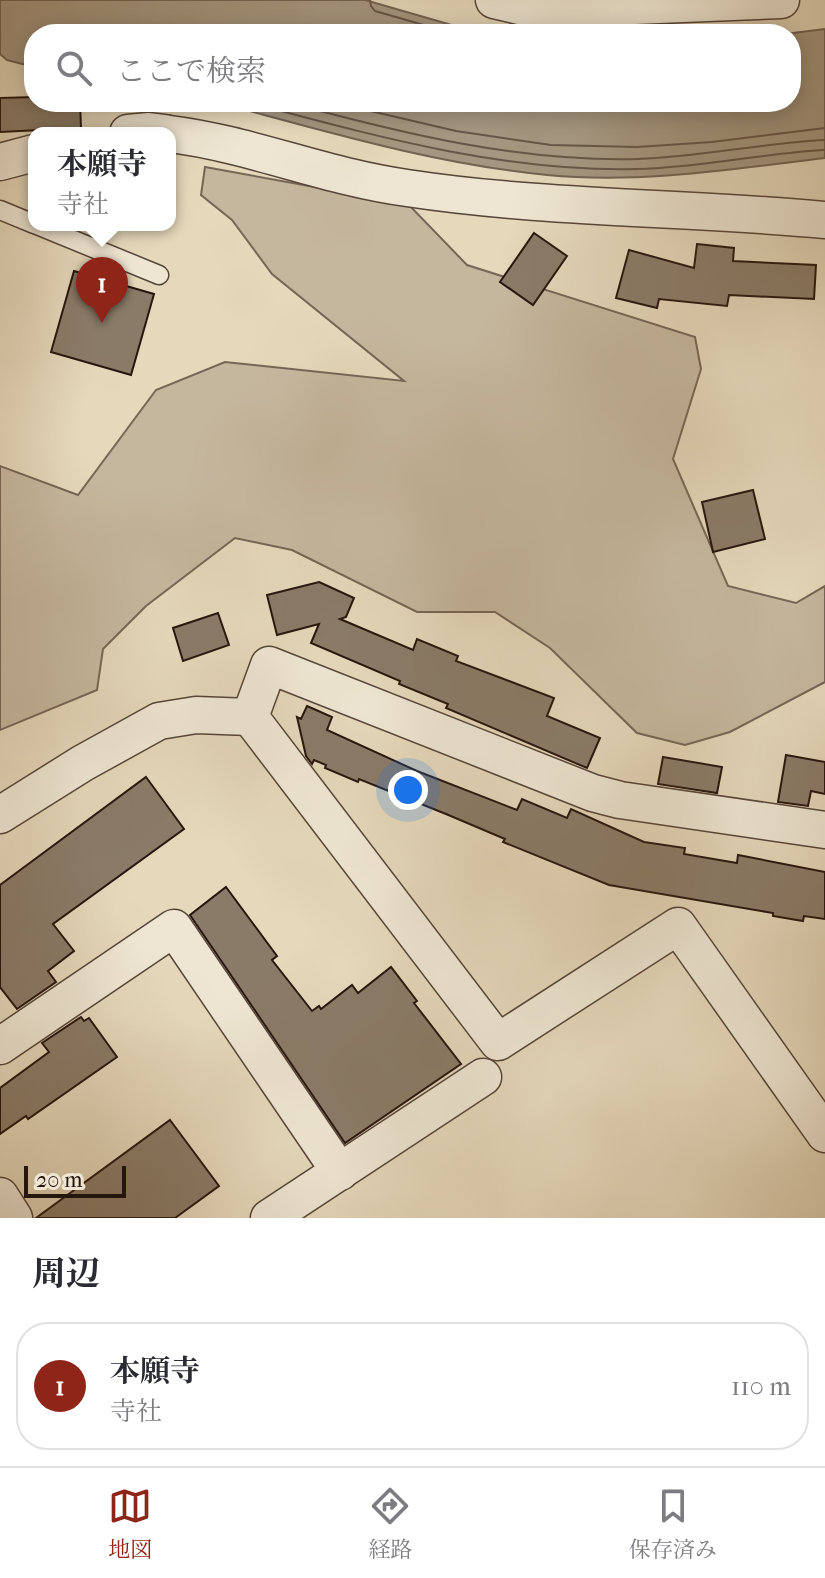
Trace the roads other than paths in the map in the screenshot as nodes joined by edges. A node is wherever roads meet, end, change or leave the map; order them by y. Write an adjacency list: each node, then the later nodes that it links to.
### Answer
1 (494, 0): 2 (street)
2 (781, 0)
3 (176, 134): 7 (street)
4 (28, 155): 5 (street)
5 (0, 162)
6 (0, 210): 8 (lane)
7 (825, 220)
8 (28, 221)
9 (53, 231): 10 (lane)
10 (159, 275)
11 (250, 717): 12 (street); 13 (street); 16 (street)
12 (0, 815)
13 (825, 830)
14 (0, 1046): 17 (street)
15 (483, 1077): 17 (street)
16 (825, 1134)
17 (340, 1172): 20 (street)
18 (0, 1196): 19 (street)
19 (14, 1218)
20 (269, 1218)

